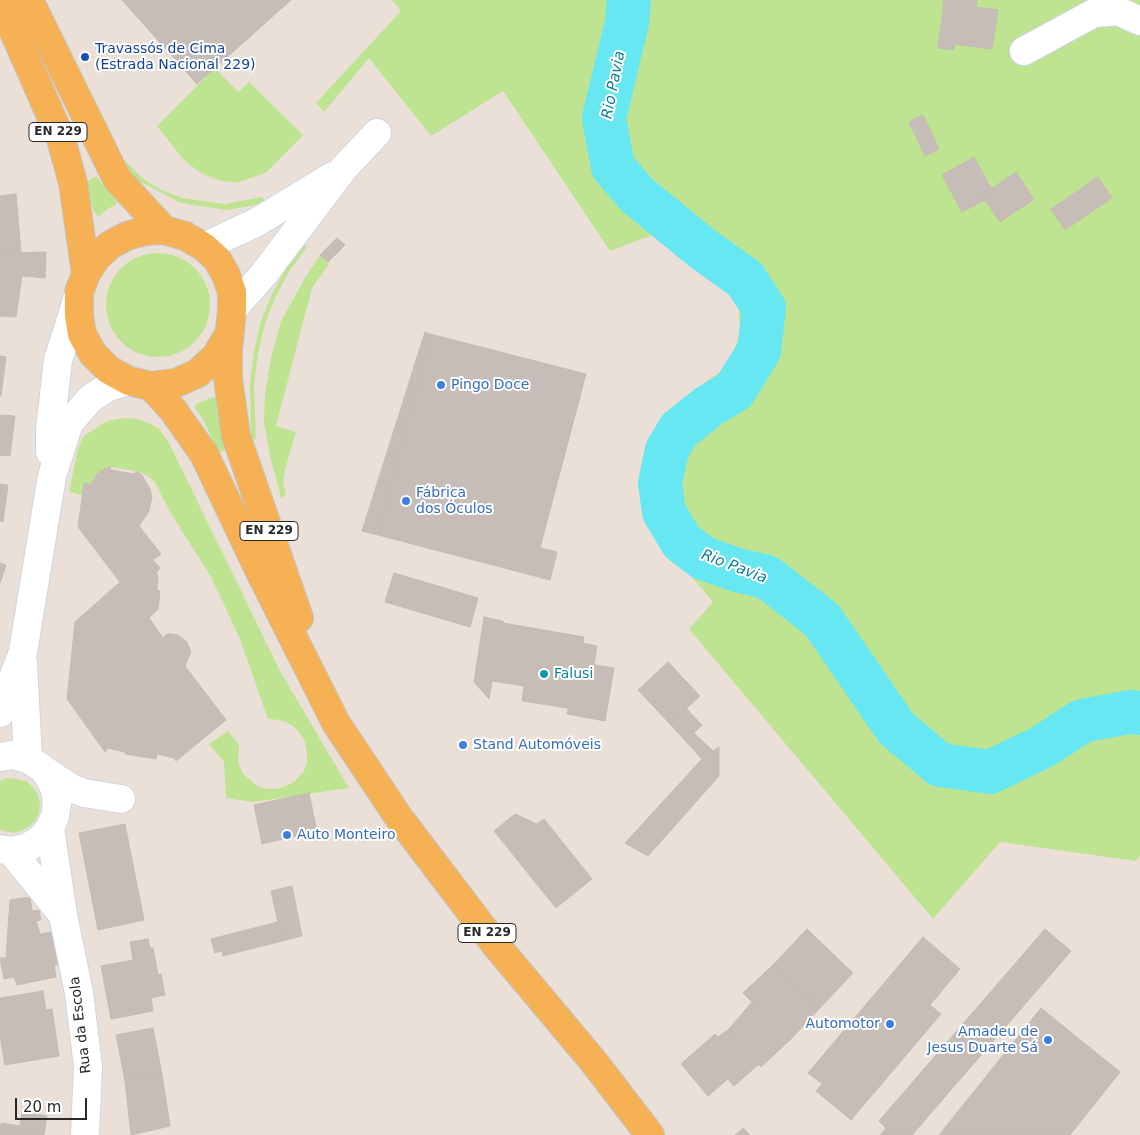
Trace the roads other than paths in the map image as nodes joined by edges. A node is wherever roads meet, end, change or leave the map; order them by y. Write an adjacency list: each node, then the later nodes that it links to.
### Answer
1 (0, 0): 9 (main road, EN 229)
2 (32, 2): 7 (main road, EN 229)
3 (1140, 21): 4 (street)
4 (1024, 51)
5 (377, 133): 6 (street)
6 (344, 168): 8 (street); 10 (street)
7 (164, 230): 8 (main road, EN 229); 9 (main road, EN 229)
8 (204, 247): 10 (main road, EN 229)
9 (82, 283): 11 (main road, EN 229); 12 (street)
10 (230, 322): 11 (main road); 15 (main road, EN 229)
11 (140, 384): 12 (street); 15 (main road, EN 229)
12 (52, 476): 13 (street)
13 (23, 652): 14 (street); 17 (street)
14 (0, 713)
15 (336, 723): 22 (main road, EN 229)
16 (0, 757): 17 (street)
17 (35, 764): 18 (street, Rua da Escola); 18 (street)
18 (53, 822): 19 (street); 20 (street, Rua da Escola)
19 (6, 850): 20 (street)
20 (63, 915): 21 (street, Rua da Escola)
21 (85, 1135)
22 (650, 1135)

